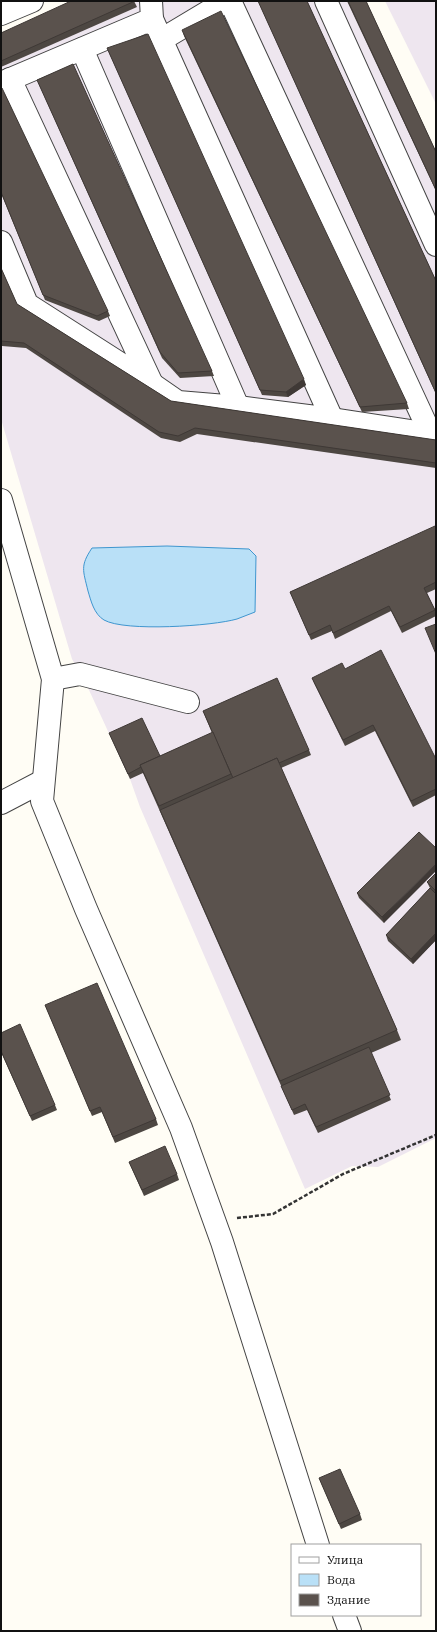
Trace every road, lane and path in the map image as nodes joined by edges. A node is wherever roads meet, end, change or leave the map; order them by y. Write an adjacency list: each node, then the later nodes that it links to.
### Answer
1 (32, 1): 6 (lane)
2 (226, 1): 7 (lane)
3 (230, 1): 15 (lane)
4 (326, 1): 11 (lane)
5 (151, 10): 7 (lane); 8 (lane)
6 (1, 14)
7 (161, 40): 14 (lane)
8 (82, 49): 9 (lane); 13 (lane)
9 (6, 81): 12 (lane)
10 (1, 242): 12 (lane)
11 (436, 245)
12 (152, 384): 13 (lane)
13 (238, 407): 14 (lane)
14 (332, 419): 15 (lane)
15 (434, 435)
16 (1, 500): 17 (lane)
17 (53, 679): 18 (lane); 19 (lane)
18 (188, 702)
19 (43, 781): 20 (lane); 22 (lane)
20 (1, 803)
21 (436, 1135): 22 (path)
22 (213, 1220): 23 (lane)
23 (318, 1544)
24 (344, 1616): 25 (lane)
25 (350, 1631)

